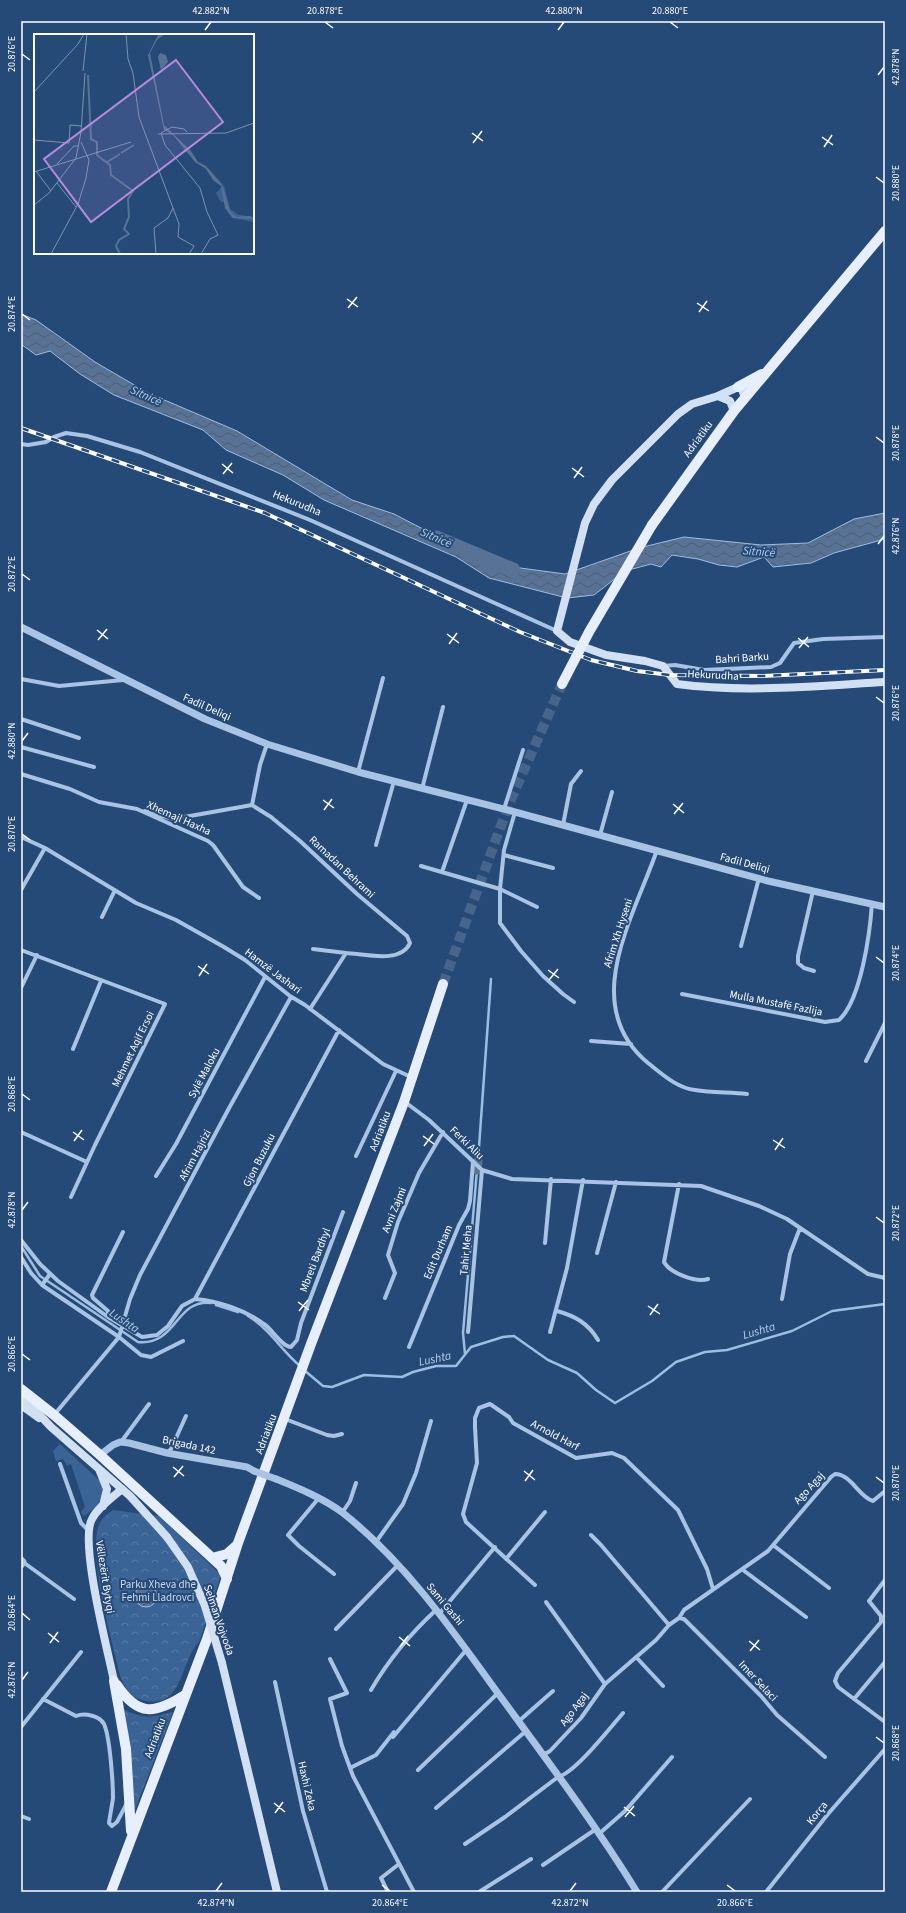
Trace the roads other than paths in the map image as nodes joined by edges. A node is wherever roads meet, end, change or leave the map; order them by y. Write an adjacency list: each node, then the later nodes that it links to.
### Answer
1 (885, 231): 2 (main road, Adriatiku)
2 (766, 372): 3 (main road); 5 (main road, Adriatiku)
3 (738, 387): 4 (main road); 5 (main road)
4 (718, 396): 6 (main road); 9 (main road)
5 (745, 398): 6 (main road, Adriatiku)
6 (734, 411): 16 (main road, Adriatiku, bridge)
7 (21, 444): 9 (street, Hekurudha)
8 (21, 627): 14 (street, Fadil Deliqi)
9 (557, 631): 11 (main road, Hekurudha)
10 (885, 637): 11 (street, Bahri Barku)
11 (663, 666): 15 (main road, Hekurudha)
12 (383, 678): 25 (street)
13 (21, 679): 14 (street)
14 (124, 680): 20 (street, Fadil Deliqi)
15 (885, 682)
16 (562, 684)
17 (443, 707): 28 (street)
18 (21, 719): 19 (street)
19 (79, 738)
20 (267, 744): 25 (street, Fadil Deliqi); 31 (street)
21 (21, 747): 23 (street)
22 (523, 750): 33 (street)
23 (94, 767)
24 (581, 771): 35 (street)
25 (358, 772): 27 (street, Fadil Deliqi)
26 (21, 774): 32 (street, Xhemajl Haxha)
27 (394, 781): 28 (street, Fadil Deliqi); 38 (street)
28 (422, 789): 30 (street, Fadil Deliqi)
29 (612, 792): 36 (street)
30 (467, 800): 33 (street, Fadil Deliqi); 44 (street)
31 (252, 805): 32 (street, Xhemajl Haxha); 58 (street, Ramadan Behrami)
32 (137, 809): 50 (street, Xhemajl Haxha)
33 (504, 809): 34 (street, Fadil Deliqi)
34 (515, 812): 35 (street, Fadil Deliqi); 41 (street)
35 (563, 825): 36 (street, Fadil Deliqi)
36 (600, 835): 40 (street, Fadil Deliqi)
37 (21, 837): 39 (street, Hamzë Jashari)
38 (376, 845)
39 (45, 848): 47 (street); 48 (street, Hamzë Jashari)
40 (657, 850): 45 (street, Fadil Deliqi); 72 (street, Afrim Xh Hyseni)
41 (504, 855): 43 (street); 46 (street)
42 (421, 866): 44 (street)
43 (553, 868)
44 (442, 872): 46 (street)
45 (759, 878): 49 (street, Fadil Deliqi); 55 (street)
46 (500, 889): 52 (street); 67 (street)
47 (21, 890)
48 (115, 890): 54 (street); 61 (street, Hamzë Jashari)
49 (814, 891): 51 (street, Fadil Deliqi); 60 (street)
50 (259, 898)
51 (872, 903): 53 (street, Fadil Deliqi); 65 (street, Mulla Mustafë Fazlija)
52 (537, 907)
53 (885, 907)
54 (102, 917)
55 (741, 946)
56 (313, 949): 58 (street, Ramadan Behrami)
57 (21, 950): 59 (street, Mehmet Aqif Ersoi)
58 (346, 953): 68 (street)
59 (37, 955): 62 (street, Mehmet Aqif Ersoi); 64 (street)
60 (814, 971)
61 (266, 977): 66 (street, Hamzë Jashari); 85 (street, Sylë Maloku)
62 (101, 981): 73 (street); 82 (street, Mehmet Aqif Ersoi)
63 (443, 984): 76 (main road, Adriatiku)
64 (21, 988)
65 (682, 994)
66 (291, 997): 68 (street, Hamzë Jashari); 107 (street, Afrim Hajrizi)
67 (574, 1002)
68 (310, 1008): 70 (street, Hamzë Jashari)
69 (885, 1023): 74 (street)
70 (338, 1030): 75 (street, Hamzë Jashari); 103 (street, Gjon Buzuku)
71 (591, 1041): 72 (street)
72 (631, 1044): 77 (street, Afrim Xh Hyseni)
73 (73, 1049)
74 (866, 1061)
75 (396, 1071): 76 (street, Hamzë Jashari); 81 (street)
76 (412, 1078): 78 (main road, Adriatiku)
77 (747, 1094)
78 (404, 1102): 80 (street, Ferki Aliu); 120 (main road, Adriatiku)
79 (21, 1132): 82 (street)
80 (443, 1132): 83 (street, Ferki Aliu); 102 (street, Avni Zajmi)
81 (356, 1156)
82 (87, 1162): 90 (street, Mehmet Aqif Ersoi)
83 (474, 1163): 84 (street, Ferki Aliu); 113 (street, Edit Durham)
84 (481, 1169): 86 (street, Ferki Aliu); 108 (street, Tahir Meha)
85 (156, 1176)
86 (551, 1179): 87 (street, Ferki Aliu); 95 (street)
87 (583, 1180): 88 (street, Ferki Aliu); 105 (street)
88 (616, 1182): 89 (street, Ferki Aliu); 96 (street)
89 (679, 1184): 92 (street, Ferki Aliu); 100 (street)
90 (71, 1197)
91 (343, 1212): 103 (street, Mbreti Bardhyl)
92 (800, 1228): 99 (street, Ferki Aliu); 104 (street)
93 (123, 1232): 106 (street)
94 (21, 1240): 98 (street)
95 (545, 1243)
96 (596, 1253)
97 (21, 1257): 101 (street)
98 (50, 1274): 101 (street); 106 (street)
99 (885, 1278)
100 (708, 1279)
101 (42, 1285): 110 (street)
102 (385, 1298)
103 (195, 1299): 107 (street)
104 (782, 1299)
105 (557, 1311): 109 (street); 111 (street)
106 (108, 1317): 107 (street)
107 (122, 1326): 110 (street, Afrim Hajrizi)
108 (468, 1332)
109 (550, 1332)
110 (119, 1337): 112 (street); 118 (street, Afrim Hajrizi)
111 (598, 1340)
112 (183, 1341)
113 (408, 1347)
114 (21, 1389): 118 (main road)
115 (21, 1395): 122 (main road, Selman Vojvoda)
116 (149, 1404): 124 (street)
117 (21, 1405): 122 (main road)
118 (54, 1415): 126 (main road)
119 (186, 1416): 125 (street)
120 (285, 1419): 123 (street); 140 (main road, Adriatiku)
121 (431, 1421): 139 (street)
122 (51, 1427): 128 (main road, Selman Vojvoda)
123 (342, 1434)
124 (120, 1442): 125 (street, Brigada 142); 126 (street)
125 (167, 1453): 129 (street, Brigada 142, bridge)
126 (100, 1455): 143 (main road)
127 (60, 1464): 137 (street)
128 (99, 1468): 131 (main road, Selman Vojvoda); 134 (main road)
129 (276, 1479): 133 (street, Sami Gashi)
130 (356, 1483): 135 (street)
131 (122, 1489): 134 (main road, Vëllezërit Bytyqi); 202 (main road, Selman Vojvoda, bridge)
132 (885, 1491): 141 (street, Ago Agaj)
133 (318, 1499): 135 (street, Sami Gashi); 148 (street)
134 (103, 1506): 137 (main road, Vëllezërit Bytyqi)
135 (342, 1512): 139 (street, Sami Gashi)
136 (546, 1512): 144 (street)
137 (88, 1530): 166 (main road, Vëllezërit Bytyqi)
138 (591, 1535): 159 (street)
139 (376, 1542): 146 (street, Sami Gashi)
140 (238, 1544): 143 (main road); 149 (main road, Adriatiku)
141 (773, 1545): 147 (street, Ago Agaj); 152 (street)
142 (495, 1547): 144 (street, Arnold Harf); 153 (street, Arnold Harf); 156 (street)
143 (212, 1558): 149 (main road)
144 (506, 1559): 151 (street, Arnold Harf)
145 (22, 1562): 154 (street)
146 (398, 1565): 156 (street, Sami Gashi); 160 (street)
147 (743, 1570): 153 (street, Ago Agaj); 157 (street)
148 (334, 1574)
149 (227, 1579): 173 (main road, Adriatiku)
150 (885, 1580): 175 (street)
151 (535, 1585)
152 (828, 1588)
153 (712, 1589): 158 (street, Ago Agaj)
154 (74, 1599)
155 (546, 1602): 168 (street)
156 (438, 1612): 161 (street, Sami Gashi); 170 (street)
157 (806, 1617)
158 (679, 1618): 159 (street, Ago Agaj); 186 (street, Imer Selaci)
159 (669, 1625): 163 (street, Ago Agaj)
160 (336, 1629)
161 (468, 1649): 172 (street, Sami Gashi); 182 (street)
162 (81, 1652): 174 (street)
163 (636, 1657): 168 (street, Ago Agaj); 169 (street)
164 (330, 1659): 187 (street)
165 (885, 1662): 175 (street)
166 (114, 1681): 173 (main road); 191 (main road)
167 (276, 1682): 203 (street, Haxhi Zeka)
168 (605, 1684): 184 (street, Ago Agaj)
169 (663, 1686)
170 (371, 1690)
171 (553, 1691): 177 (street)
172 (498, 1693): 177 (street, Sami Gashi); 188 (street)
173 (185, 1695): 196 (main road, Adriatiku)
174 (43, 1699): 179 (street); 191 (street)
175 (854, 1699): 178 (street)
176 (623, 1713): 189 (street)
177 (519, 1721): 180 (street, Sami Gashi)
178 (885, 1722)
179 (21, 1727)
180 (526, 1731): 184 (street, Sami Gashi); 192 (street)
181 (394, 1732): 187 (street)
182 (393, 1738)
183 (885, 1749): 209 (street, Korça)
184 (543, 1755): 189 (street, Sami Gashi)
185 (672, 1757): 195 (street)
186 (825, 1757)
187 (350, 1768): 199 (street)
188 (418, 1770)
189 (558, 1777): 195 (street, Sami Gashi); 197 (street)
190 (750, 1799): 208 (street)
191 (130, 1800): 196 (main road)
192 (436, 1808)
193 (21, 1816): 194 (street)
194 (29, 1819)
195 (598, 1831): 200 (street); 207 (street, Sami Gashi)
196 (132, 1836): 201 (main road, Adriatiku)
197 (465, 1844)
198 (531, 1859): 206 (street)
199 (399, 1864): 204 (street); 205 (street)
200 (543, 1865)
201 (111, 1892)
202 (277, 1892)
203 (327, 1892)
204 (388, 1892)
205 (414, 1892)
206 (480, 1892)
207 (637, 1892)
208 (662, 1892)
209 (766, 1892)

